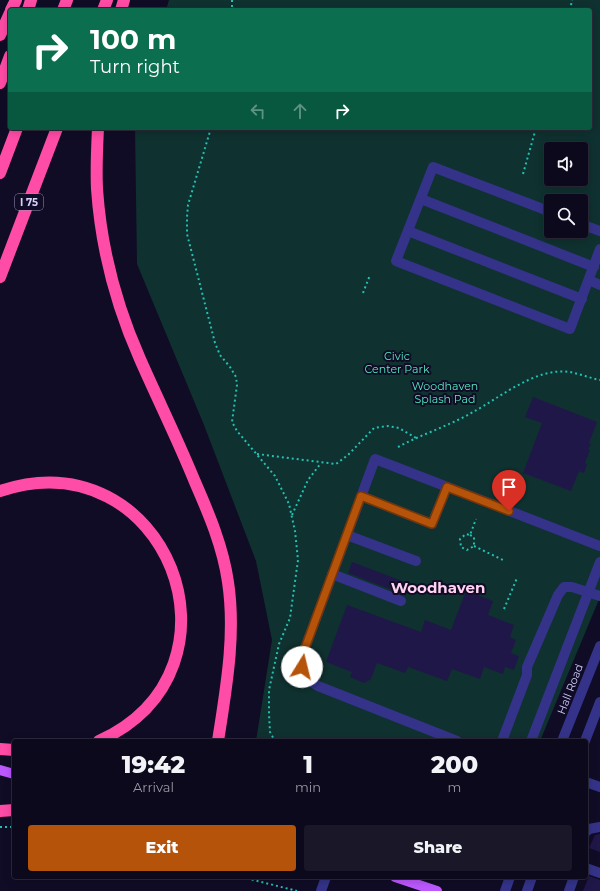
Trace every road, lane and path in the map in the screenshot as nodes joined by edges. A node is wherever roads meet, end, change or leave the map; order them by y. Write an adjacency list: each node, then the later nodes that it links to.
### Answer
1 (8, 17): 2 (highway)
2 (0, 35)
3 (8, 61): 4 (highway)
4 (0, 83)
5 (17, 130): 10 (highway)
6 (56, 130): 20 (highway, I 75)
7 (98, 130): 51 (highway)
8 (210, 130): 28 (path)
9 (535, 130): 11 (path)
10 (0, 173)
11 (523, 174)
12 (420, 199): 13 (street); 15 (street); 18 (street)
13 (544, 209)
14 (588, 227): 16 (street)
15 (408, 231): 24 (street); 24 (street)
16 (600, 231)
17 (600, 249): 18 (street)
18 (594, 267): 21 (street)
19 (370, 275): 23 (path)
20 (0, 277)
21 (589, 280): 22 (street); 24 (street)
22 (600, 285)
23 (363, 293)
24 (582, 299)
25 (600, 380): 26 (path)
26 (416, 438): 27 (path); 29 (path)
27 (398, 447)
28 (257, 454): 29 (path); 33 (path)
29 (321, 462): 33 (path)
30 (447, 487): 32 (street); 32 (street); 38 (street)
31 (0, 491): 50 (highway)
32 (361, 496): 35 (street)
33 (292, 515): 52 (path)
34 (476, 519): 36 (path)
35 (346, 535): 39 (street); 42 (street)
36 (470, 535): 37 (path); 37 (path)
37 (474, 546): 40 (path)
38 (600, 546)
39 (416, 561)
40 (505, 561)
41 (600, 562): 44 (street)
42 (332, 574): 46 (street); 53 (street)
43 (517, 578): 47 (path)
44 (589, 592): 45 (street); 54 (street); 55 (street)
45 (600, 596)
46 (401, 600)
47 (504, 609)
48 (600, 646): 56 (street, Hall Road)
49 (600, 702): 57 (street)
50 (102, 739)
51 (218, 739)
52 (274, 739)
53 (452, 739)
54 (503, 739)
55 (532, 739)
56 (563, 739)
57 (586, 739)
58 (0, 749): 59 (highway)
59 (12, 750)
60 (0, 770): 61 (main road)
61 (12, 773)
62 (588, 783): 63 (street)
63 (600, 787)
64 (12, 810): 65 (highway)
65 (0, 811)
66 (0, 827): 67 (path)
67 (12, 827)
68 (600, 827): 69 (street)
69 (588, 830)
70 (588, 869): 71 (street)
71 (600, 873)
72 (250, 879): 78 (path)
73 (325, 879): 79 (street)
74 (401, 879): 80 (main road)
75 (509, 879): 81 (street)
76 (531, 879): 82 (street)
77 (573, 879): 83 (street)
78 (297, 891)
79 (321, 891)
80 (436, 891)
81 (505, 891)
82 (527, 891)
83 (569, 891)

